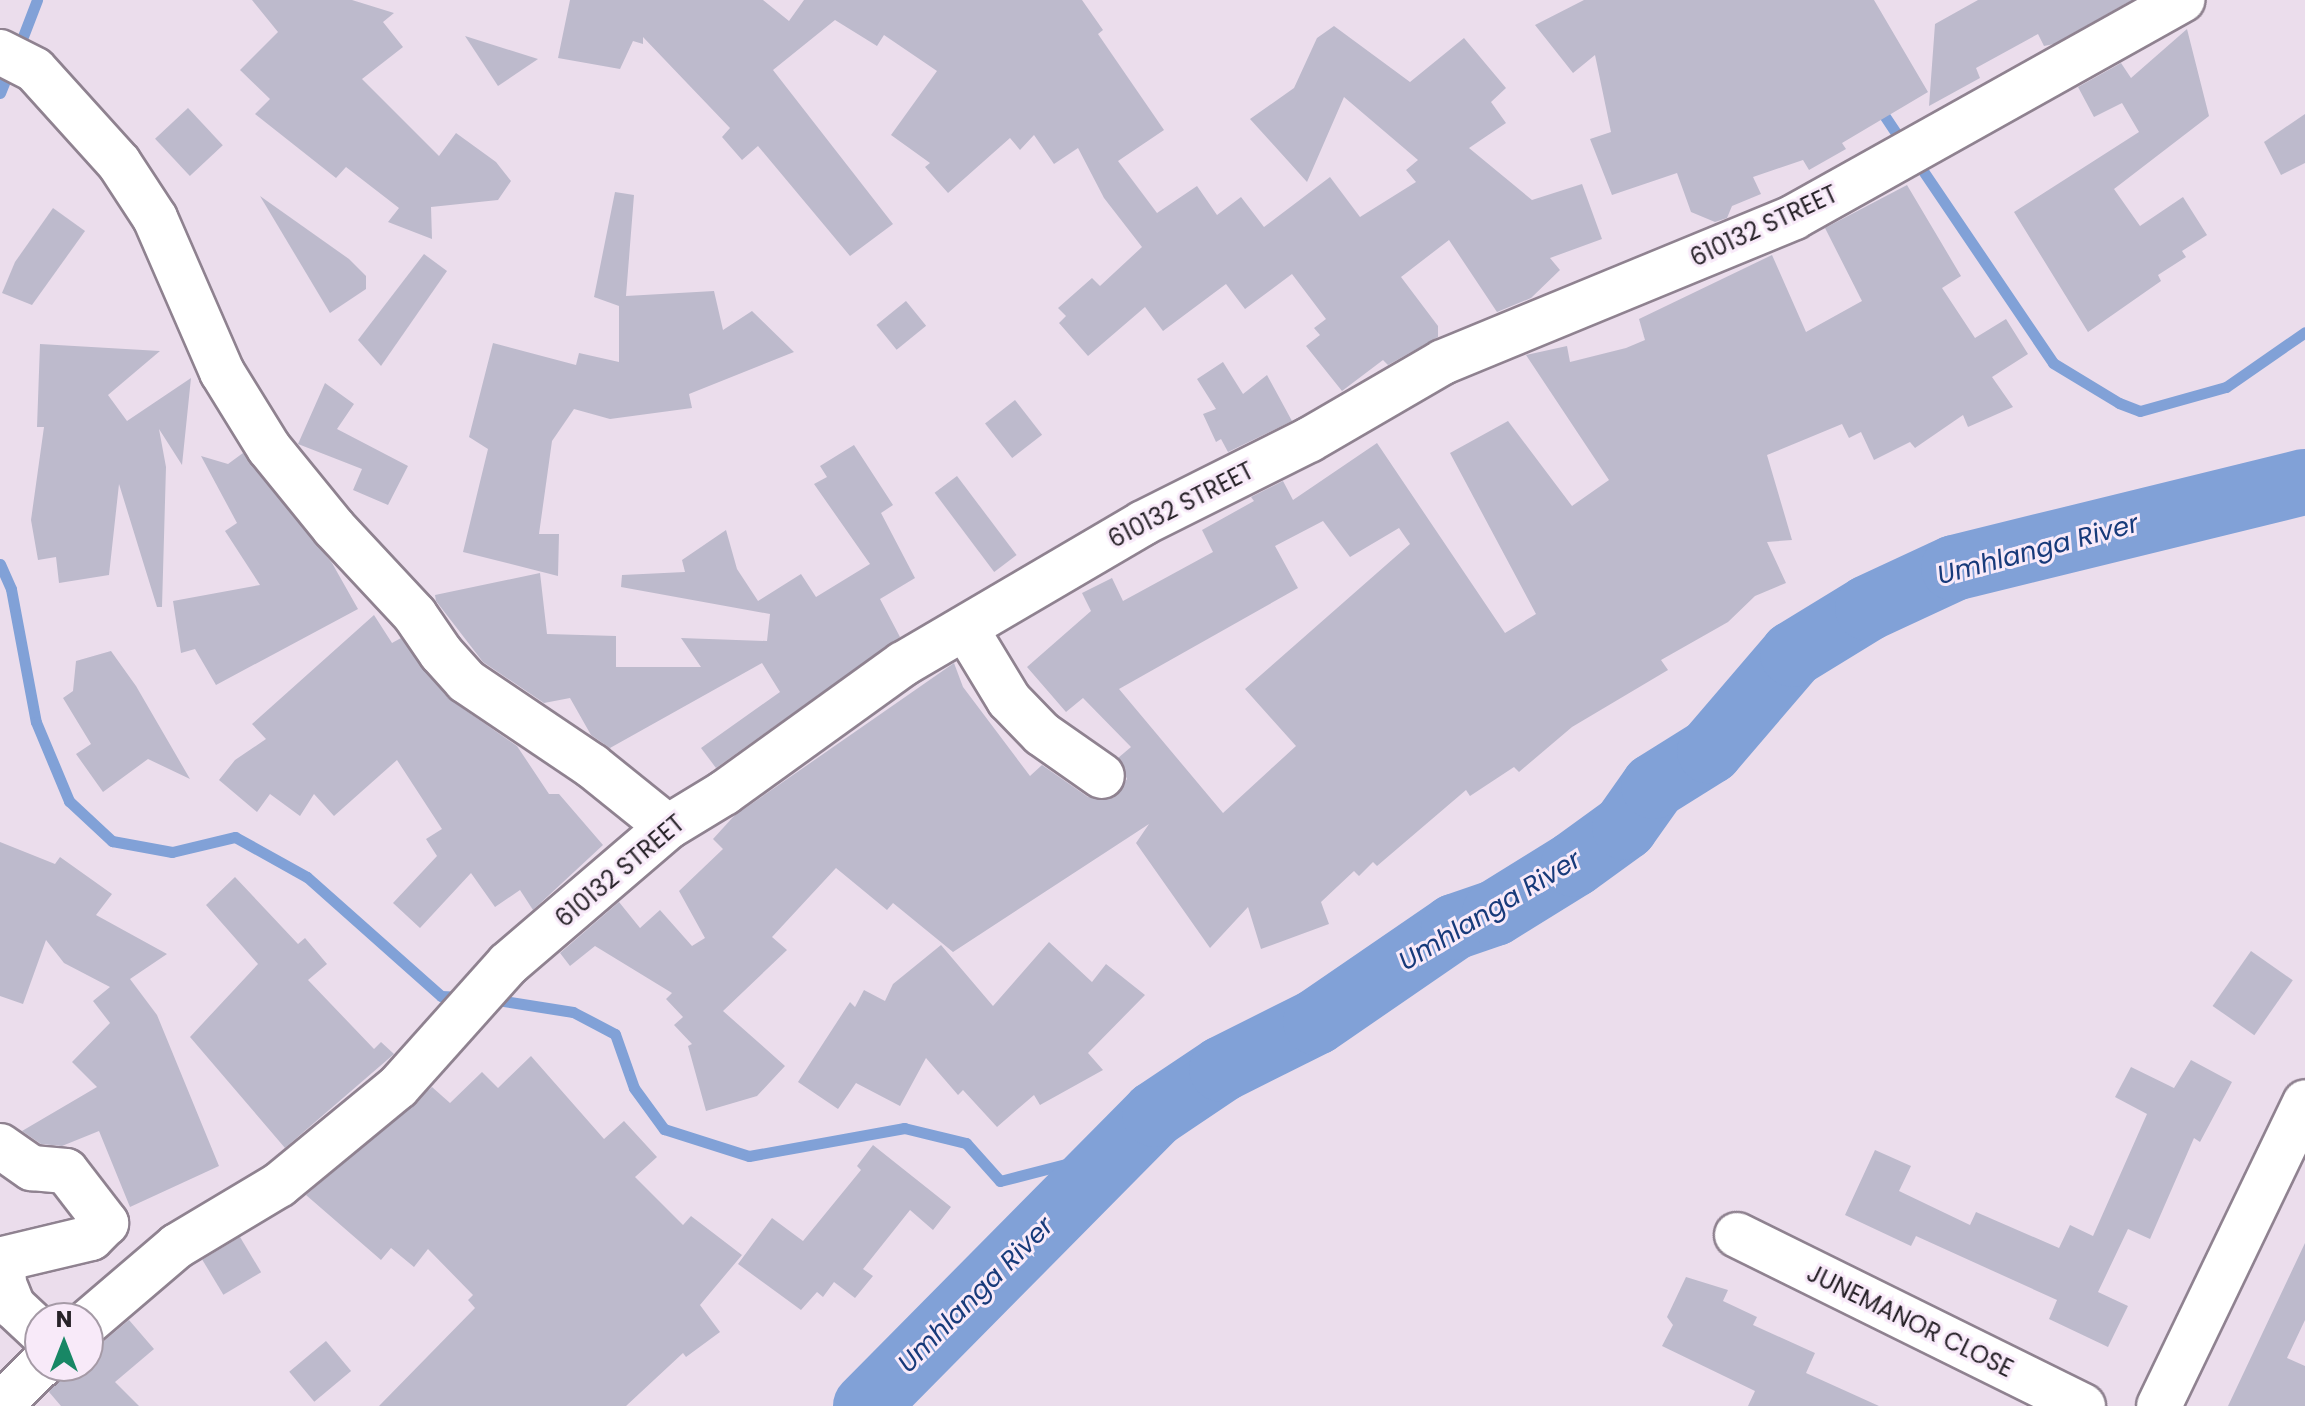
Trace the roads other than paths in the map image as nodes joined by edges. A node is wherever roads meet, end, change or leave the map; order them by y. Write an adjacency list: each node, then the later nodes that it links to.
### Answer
1 (2183, 0): 3 (street, 610132 STREET)
2 (0, 52): 5 (street)
3 (966, 629): 4 (street); 5 (street, 610132 STREET)
4 (1102, 776)
5 (668, 827): 9 (street, 610132 STREET)
6 (2300, 1129): 14 (street)
7 (0, 1146): 10 (street)
8 (1737, 1235): 13 (street, JUNEMANOR CLOSE)
9 (104, 1308)
10 (24, 1316)
11 (24, 1382): 12 (street)
12 (0, 1405)
13 (2083, 1406)
14 (2159, 1406)

